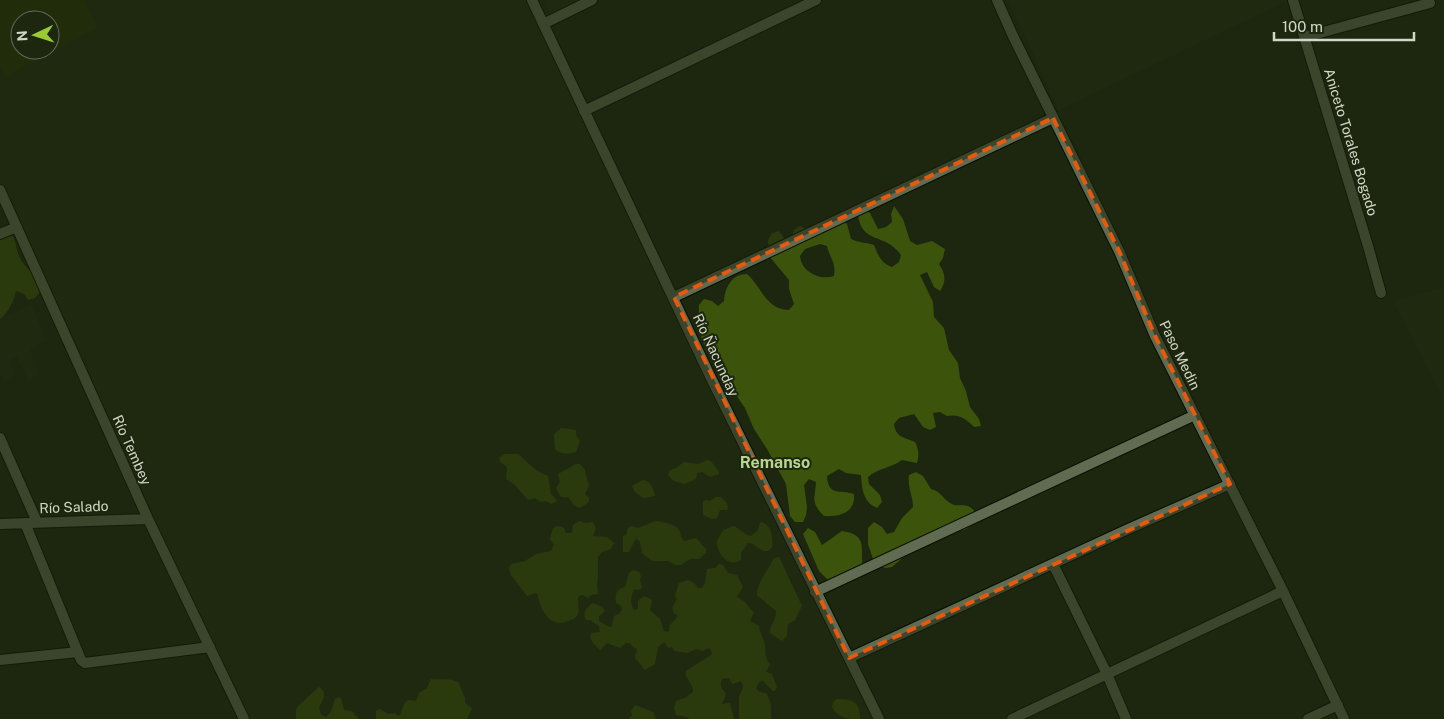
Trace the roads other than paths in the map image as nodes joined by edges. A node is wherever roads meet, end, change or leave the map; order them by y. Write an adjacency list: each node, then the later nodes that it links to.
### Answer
1 (532, 0): 7 (street, Río Ñacunday)
2 (592, 0): 7 (street)
3 (816, 0): 9 (street)
4 (997, 0): 10 (street, Paso Medin)
5 (1294, 0): 8 (street, Aniceto Torales Bogado)
6 (1430, 2): 8 (street)
7 (543, 24): 9 (street, Río Ñacunday)
8 (1305, 38): 14 (street, Aniceto Torales Bogado)
9 (584, 111): 15 (street, Río Ñacunday)
10 (1053, 118): 15 (street); 16 (street, Paso Medin)
11 (0, 190): 12 (street, Río Tembey)
12 (17, 227): 13 (street); 19 (street, Río Tembey)
13 (0, 234)
14 (1380, 293)
15 (674, 297): 25 (street, Río Ñacunday)
16 (1195, 415): 18 (street, Paso Medin); 25 (street)
17 (0, 438): 20 (street)
18 (1230, 484): 23 (street); 24 (street, Paso Medin)
19 (148, 519): 20 (street, Río Salado); 26 (street, Río Tembey)
20 (37, 522): 21 (street, Río Salado)
21 (25, 523): 22 (street, Río Salado); 27 (street)
22 (0, 524)
23 (1053, 564): 28 (street); 30 (street)
24 (1283, 591): 30 (street); 31 (street, Paso Medin)
25 (815, 592): 28 (street, Río Ñacunday)
26 (210, 647): 27 (street); 32 (street, Río Tembey)
27 (78, 652): 29 (street)
28 (849, 658): 33 (street, Río Ñacunday)
29 (0, 660)
30 (1107, 674): 34 (street); 35 (street)
31 (1338, 705): 36 (street); 37 (street, Paso Medin)
32 (244, 719)
33 (879, 719)
34 (1012, 719)
35 (1126, 719)
36 (1308, 719)
37 (1344, 719)

